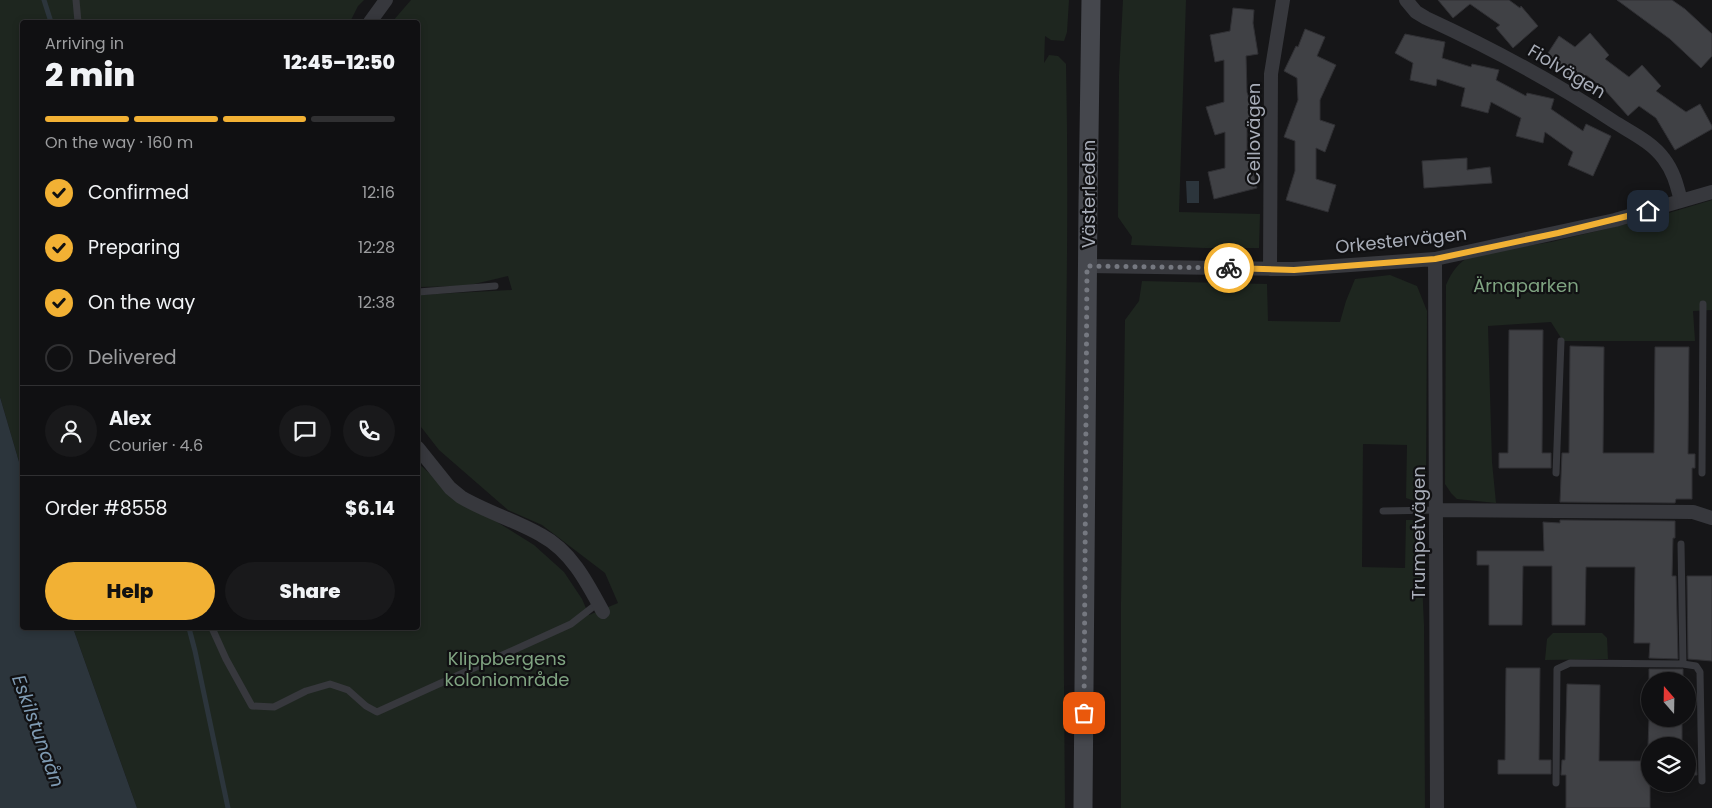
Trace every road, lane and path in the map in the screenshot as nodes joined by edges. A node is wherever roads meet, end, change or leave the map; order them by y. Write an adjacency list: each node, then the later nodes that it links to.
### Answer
1 (76, 0): 6 (lane)
2 (386, 0): 7 (street)
3 (1091, 0): 11 (main road, Västerleden)
4 (1283, 0): 12 (street, Cellovägen)
5 (1406, 0): 9 (street, Fiolvägen)
6 (78, 20)
7 (371, 20)
8 (1712, 192): 9 (street, Orkestervägen)
9 (1681, 201): 10 (street, Orkestervägen)
10 (1435, 259): 12 (street, Orkestervägen); 20 (street, Trumpetvägen)
11 (1087, 266): 12 (street, Orkestervägen); 29 (main road, Västerleden)
12 (1270, 269)
13 (495, 286): 14 (lane)
14 (420, 292)
15 (1703, 304): 19 (lane)
16 (1561, 341): 18 (lane)
17 (420, 450): 24 (street)
18 (1556, 473)
19 (1702, 474)
20 (1436, 510): 21 (lane); 22 (street); 30 (street, Trumpetvägen)
21 (1383, 511)
22 (1712, 518)
23 (1681, 544): 26 (lane)
24 (600, 608): 25 (lane)
25 (213, 630)
26 (1683, 664): 27 (lane); 28 (lane)
27 (1702, 781)
28 (1556, 783)
29 (1083, 808)
30 (1437, 808)

